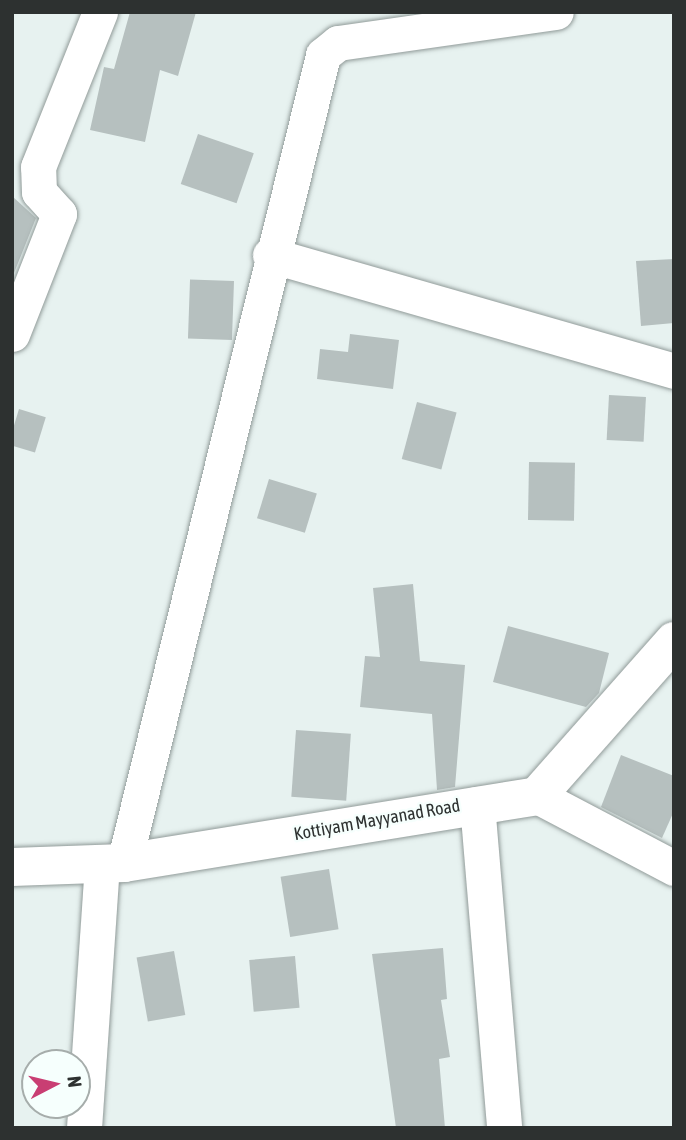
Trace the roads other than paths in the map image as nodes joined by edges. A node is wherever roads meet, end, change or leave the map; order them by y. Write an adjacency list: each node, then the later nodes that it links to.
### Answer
1 (100, 12): 4 (street)
2 (556, 12): 3 (street)
3 (270, 256): 5 (street); 9 (street)
4 (12, 334)
5 (674, 371)
6 (674, 641): 7 (street)
7 (537, 796): 8 (street, Kottiyam Mayyanad Road); 11 (street)
8 (477, 804): 9 (street, Kottiyam Mayyanad Road); 13 (street)
9 (113, 864): 10 (street, Kottiyam Mayyanad Road); 12 (street)
10 (12, 867)
11 (674, 868)
12 (84, 1128)
13 (504, 1128)

